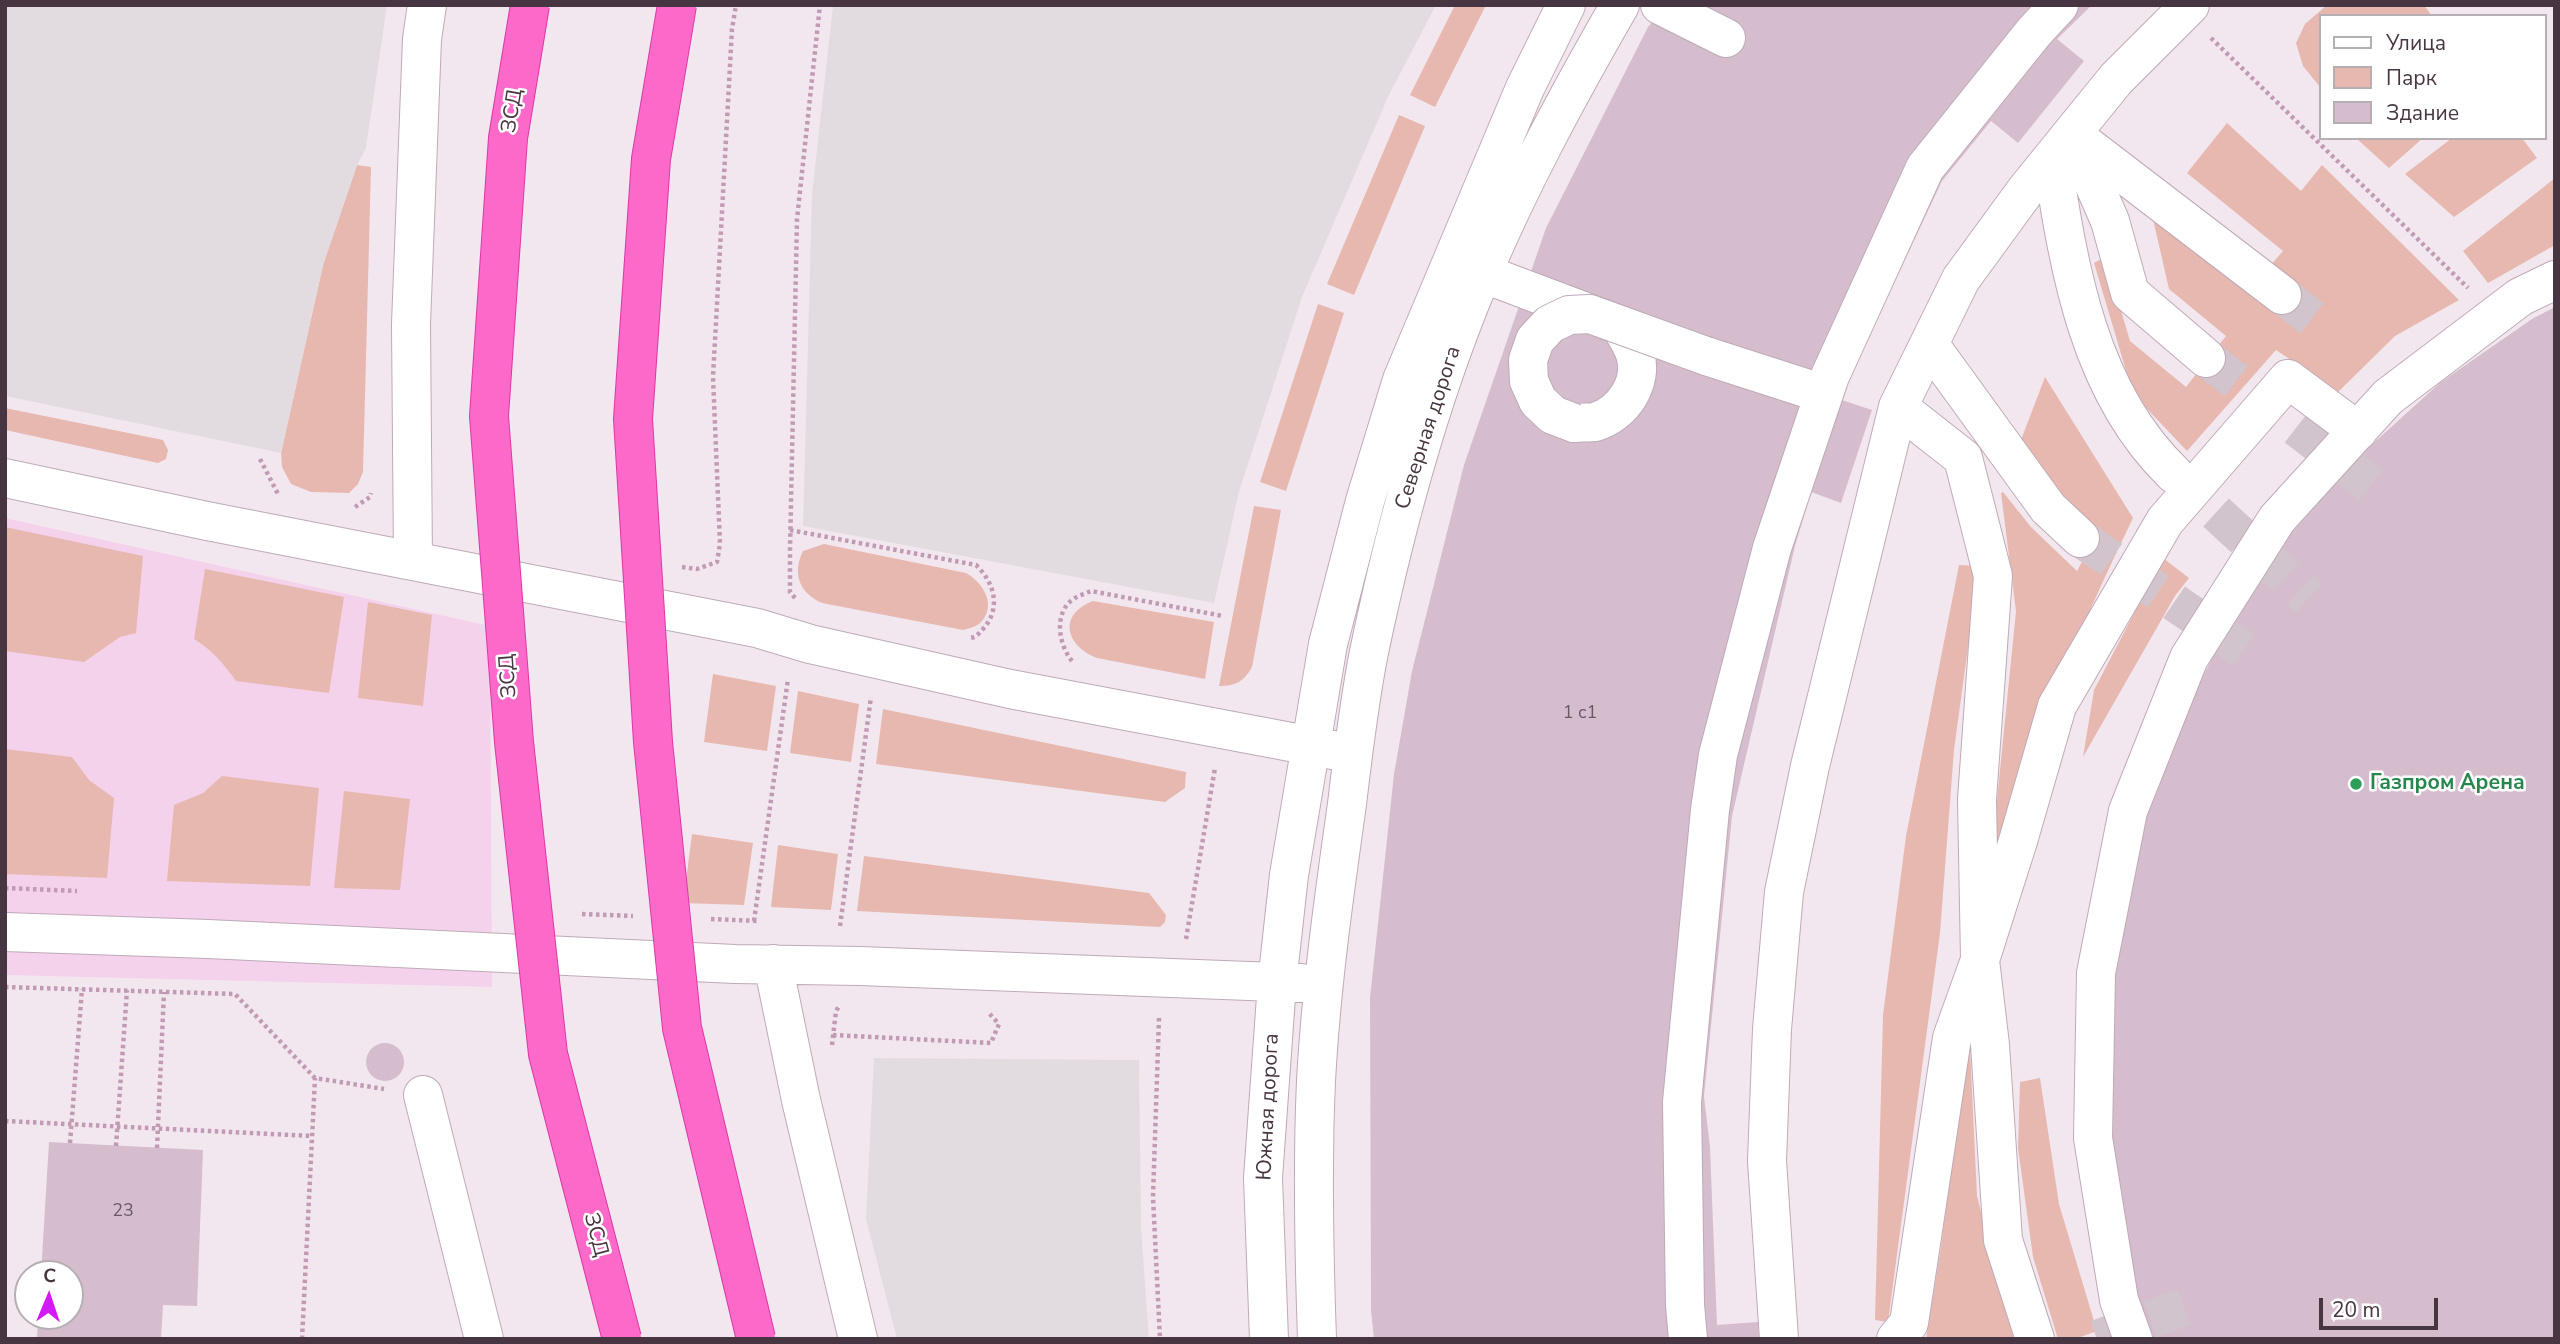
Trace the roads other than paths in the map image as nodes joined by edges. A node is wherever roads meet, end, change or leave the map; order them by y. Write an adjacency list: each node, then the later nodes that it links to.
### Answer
1 (427, 5): 22 (street)
2 (530, 5): 33 (highway, ЗСД, bridge)
3 (677, 5): 34 (highway, bridge)
4 (1566, 5): 11 (street, Северная дорога)
5 (1620, 5): 11 (street, Северная дорога)
6 (1660, 5): 9 (street)
7 (2059, 5): 16 (street)
8 (2187, 8): 10 (street)
9 (1726, 37)
10 (2062, 146): 13 (street); 14 (street); 15 (street); 19 (street)
11 (1466, 268): 16 (street, bridge); 23 (street, Северная дорога); 24 (street, Северная дорога)
12 (2555, 280): 18 (street)
13 (2282, 295)
14 (1929, 344): 17 (street); 21 (street)
15 (2206, 358)
16 (1824, 394): 38 (street)
17 (1898, 407): 27 (street); 39 (street)
18 (2358, 431): 27 (street); 42 (street)
19 (2174, 474)
20 (5, 478): 22 (street)
21 (2080, 538)
22 (413, 561): 23 (street)
23 (1309, 747): 24 (street); 25 (street, Северная дорога)
24 (1354, 752): 30 (street, Северная дорога)
25 (1289, 875): 29 (street, Южная дорога)
26 (5, 932): 28 (street)
27 (1980, 960): 40 (street); 41 (street)
28 (773, 964): 29 (street); 35 (street)
29 (1277, 983): 30 (street); 36 (street, Южная дорога)
30 (1324, 984): 37 (street)
31 (424, 1095): 32 (street)
32 (484, 1339)
33 (622, 1339)
34 (756, 1339)
35 (858, 1339)
36 (1269, 1339)
37 (1317, 1339)
38 (1688, 1339)
39 (1779, 1339)
40 (1896, 1339)
41 (2035, 1339)
42 (2133, 1339)

